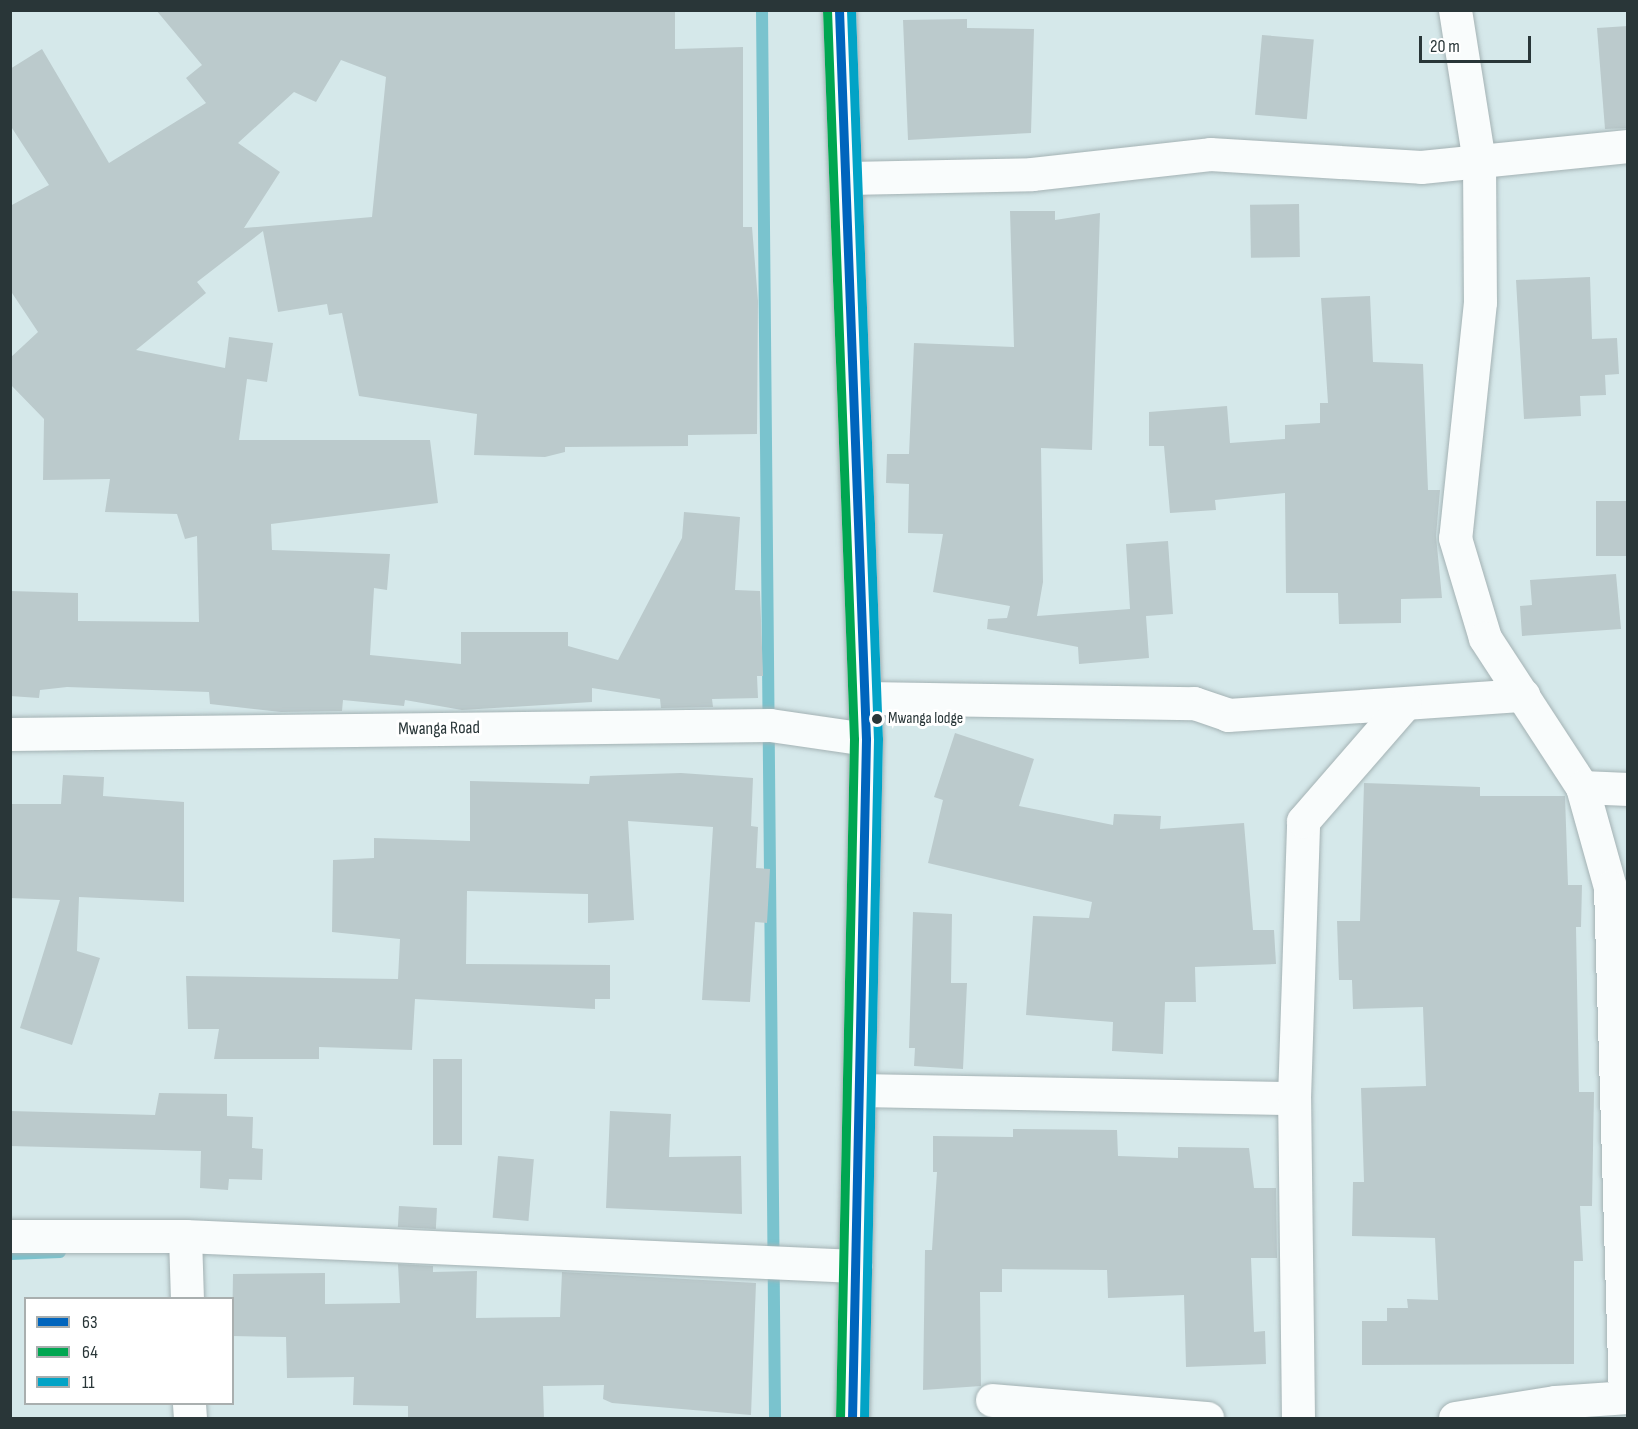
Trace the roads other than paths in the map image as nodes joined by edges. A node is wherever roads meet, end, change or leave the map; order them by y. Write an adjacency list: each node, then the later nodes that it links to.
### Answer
1 (839, 10): 5 (street)
2 (1455, 10): 4 (street)
3 (1628, 146): 4 (street)
4 (1479, 162): 5 (street); 6 (street)
5 (848, 178): 7 (street)
6 (1523, 695): 8 (street); 11 (street)
7 (866, 698): 8 (street); 10 (street)
8 (1404, 705): 15 (street)
9 (10, 734): 10 (street, Mwanga Road)
10 (866, 739): 14 (street)
11 (1582, 787): 12 (street); 13 (street)
12 (1628, 789)
13 (1619, 875): 20 (street)
14 (862, 1090): 15 (street); 18 (street)
15 (1294, 1098): 24 (street)
16 (10, 1236): 17 (street)
17 (185, 1236): 18 (street); 19 (street)
18 (855, 1266): 22 (street)
19 (187, 1297)
20 (1626, 1397): 25 (street)
21 (992, 1400): 23 (street)
22 (852, 1419)
23 (1207, 1419)
24 (1298, 1419)
25 (1455, 1419)

